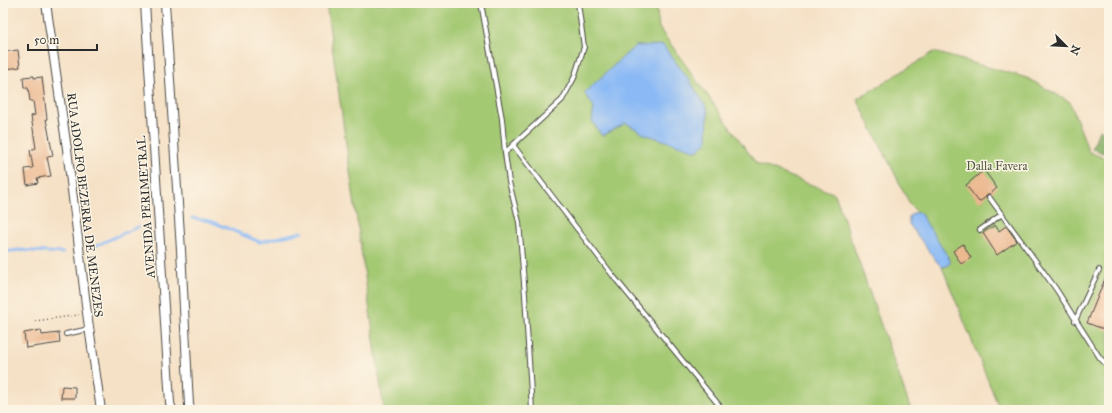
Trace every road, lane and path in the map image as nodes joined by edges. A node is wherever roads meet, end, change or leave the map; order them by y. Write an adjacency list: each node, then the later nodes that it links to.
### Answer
1 (46, 3): 12 (street, RUA ADOLFO BEZERRA DE MENEZES)
2 (145, 3): 19 (street, AVENIDA PERIMETRAL)
3 (165, 3): 20 (street)
4 (481, 3): 7 (lane)
5 (578, 3): 6 (lane)
6 (513, 145): 7 (lane); 22 (lane)
7 (505, 153): 21 (lane)
8 (989, 197): 9 (lane)
9 (1002, 214): 10 (lane); 14 (lane)
10 (980, 230)
11 (1099, 270): 14 (lane)
12 (87, 313): 13 (path); 15 (street, RUA ADOLFO BEZERRA DE MENEZES)
13 (35, 321)
14 (1075, 321): 17 (lane)
15 (89, 329): 16 (lane); 18 (street, RUA ADOLFO BEZERRA DE MENEZES)
16 (66, 334)
17 (1109, 367)
18 (101, 410)
19 (172, 410)
20 (191, 410)
21 (532, 410)
22 (723, 410)

